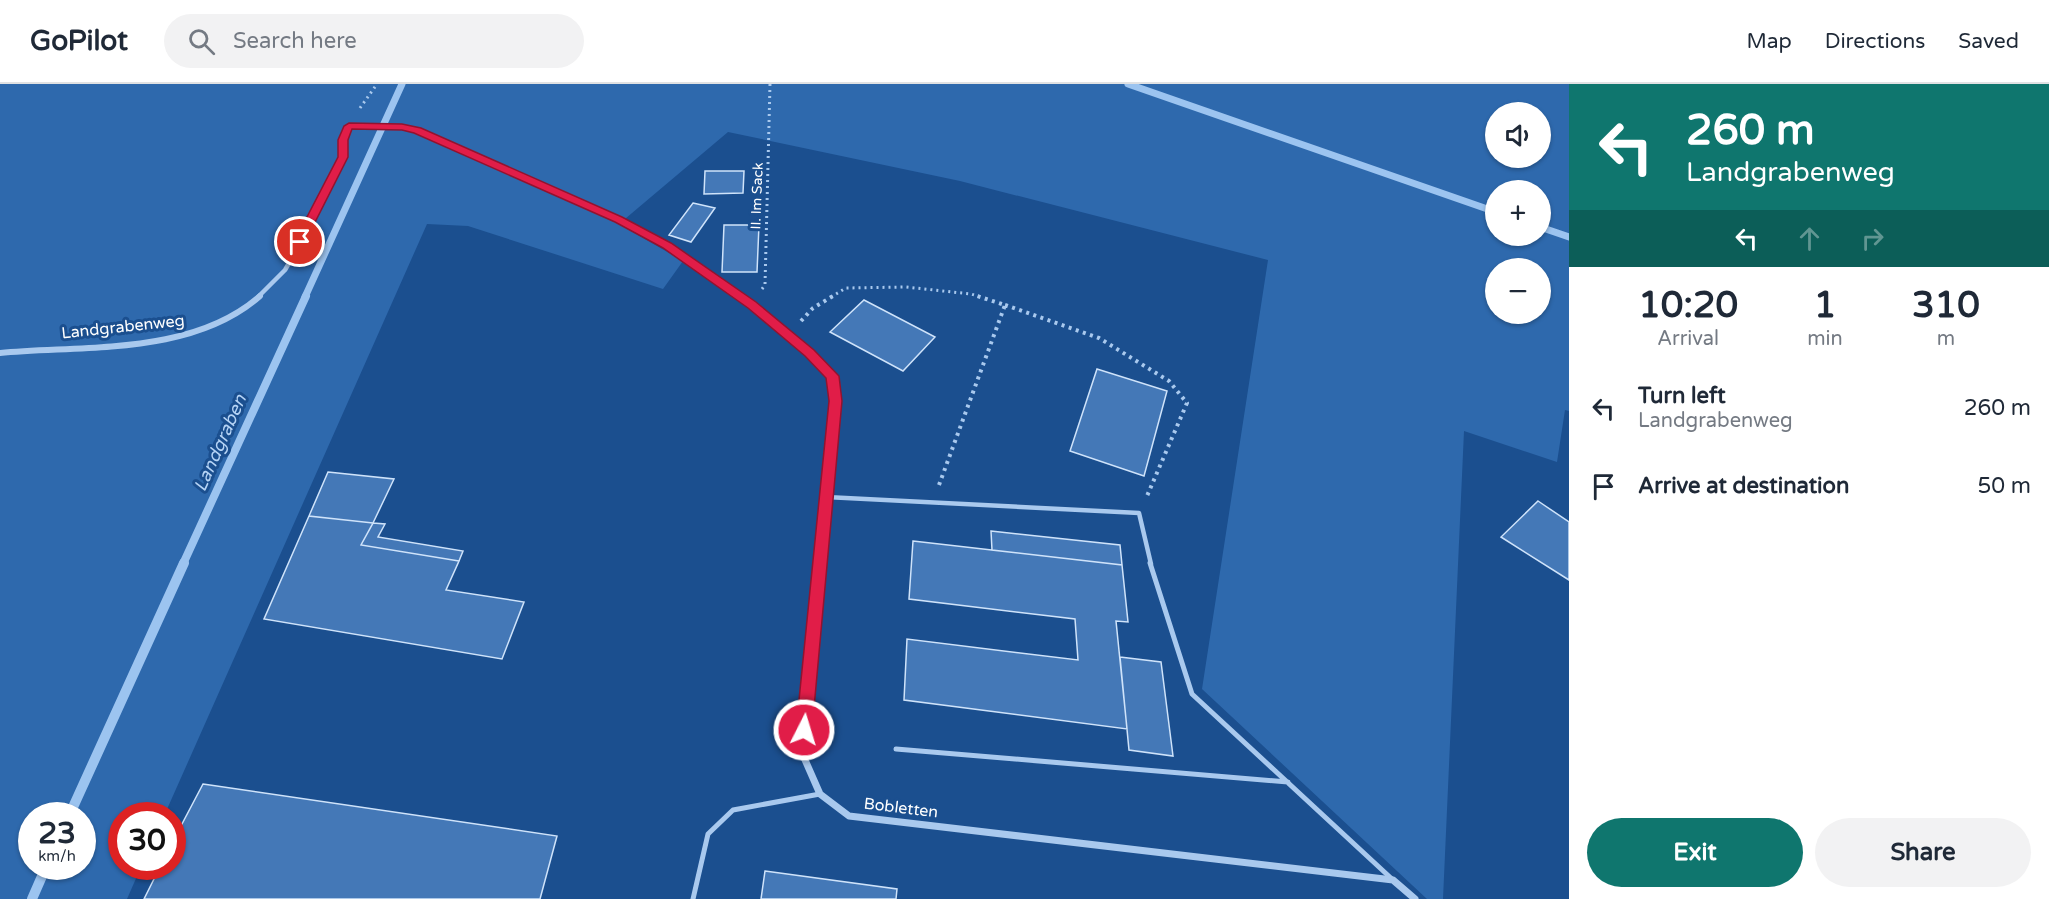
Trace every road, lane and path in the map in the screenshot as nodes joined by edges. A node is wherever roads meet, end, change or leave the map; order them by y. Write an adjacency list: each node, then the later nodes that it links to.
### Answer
1 (770, 84): 3 (path, II. Im Sack)
2 (349, 126): 3 (street, Bobletten); 6 (street, Landgrabenweg)
3 (752, 305): 5 (street, Bobletten)
4 (1005, 305): 5 (path); 8 (path); 9 (path)
5 (788, 335): 7 (street, Bobletten)
6 (0, 353)
7 (826, 497): 8 (lane); 12 (street, Bobletten)
8 (933, 502): 9 (lane)
9 (1139, 513): 11 (lane)
10 (896, 749): 11 (lane)
11 (1288, 782): 13 (lane)
12 (820, 794): 13 (street, Bobletten); 14 (lane)
13 (1393, 880): 15 (street)
14 (693, 899)
15 (1415, 899)

